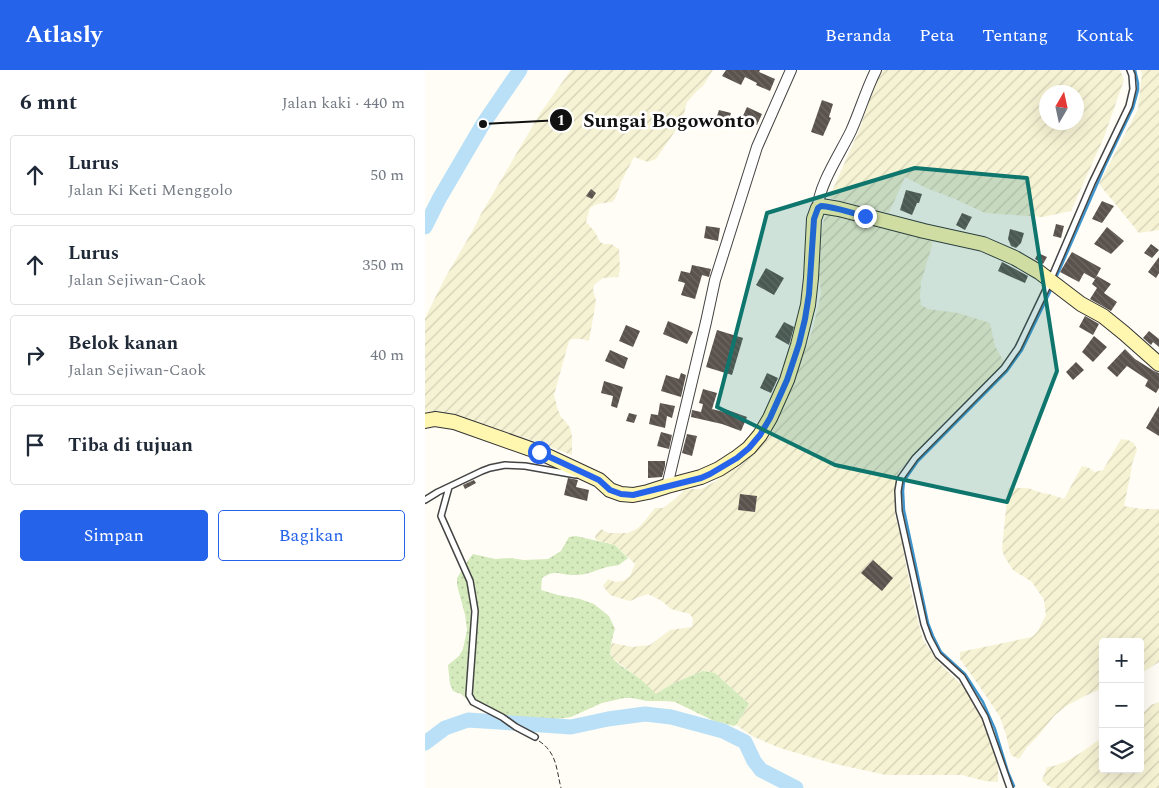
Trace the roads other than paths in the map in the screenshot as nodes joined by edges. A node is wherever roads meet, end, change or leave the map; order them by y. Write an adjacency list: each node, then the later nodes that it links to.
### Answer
1 (791, 70): 9 (street)
2 (876, 70): 4 (street)
3 (1130, 70): 5 (lane)
4 (818, 208): 5 (street); 9 (street)
5 (1054, 283): 6 (street); 13 (lane)
6 (1159, 364)
7 (430, 420): 8 (street)
8 (599, 480): 9 (street); 10 (lane)
9 (667, 486)
10 (449, 487): 11 (lane); 12 (lane)
11 (425, 500)
12 (535, 737)
13 (1010, 788)

